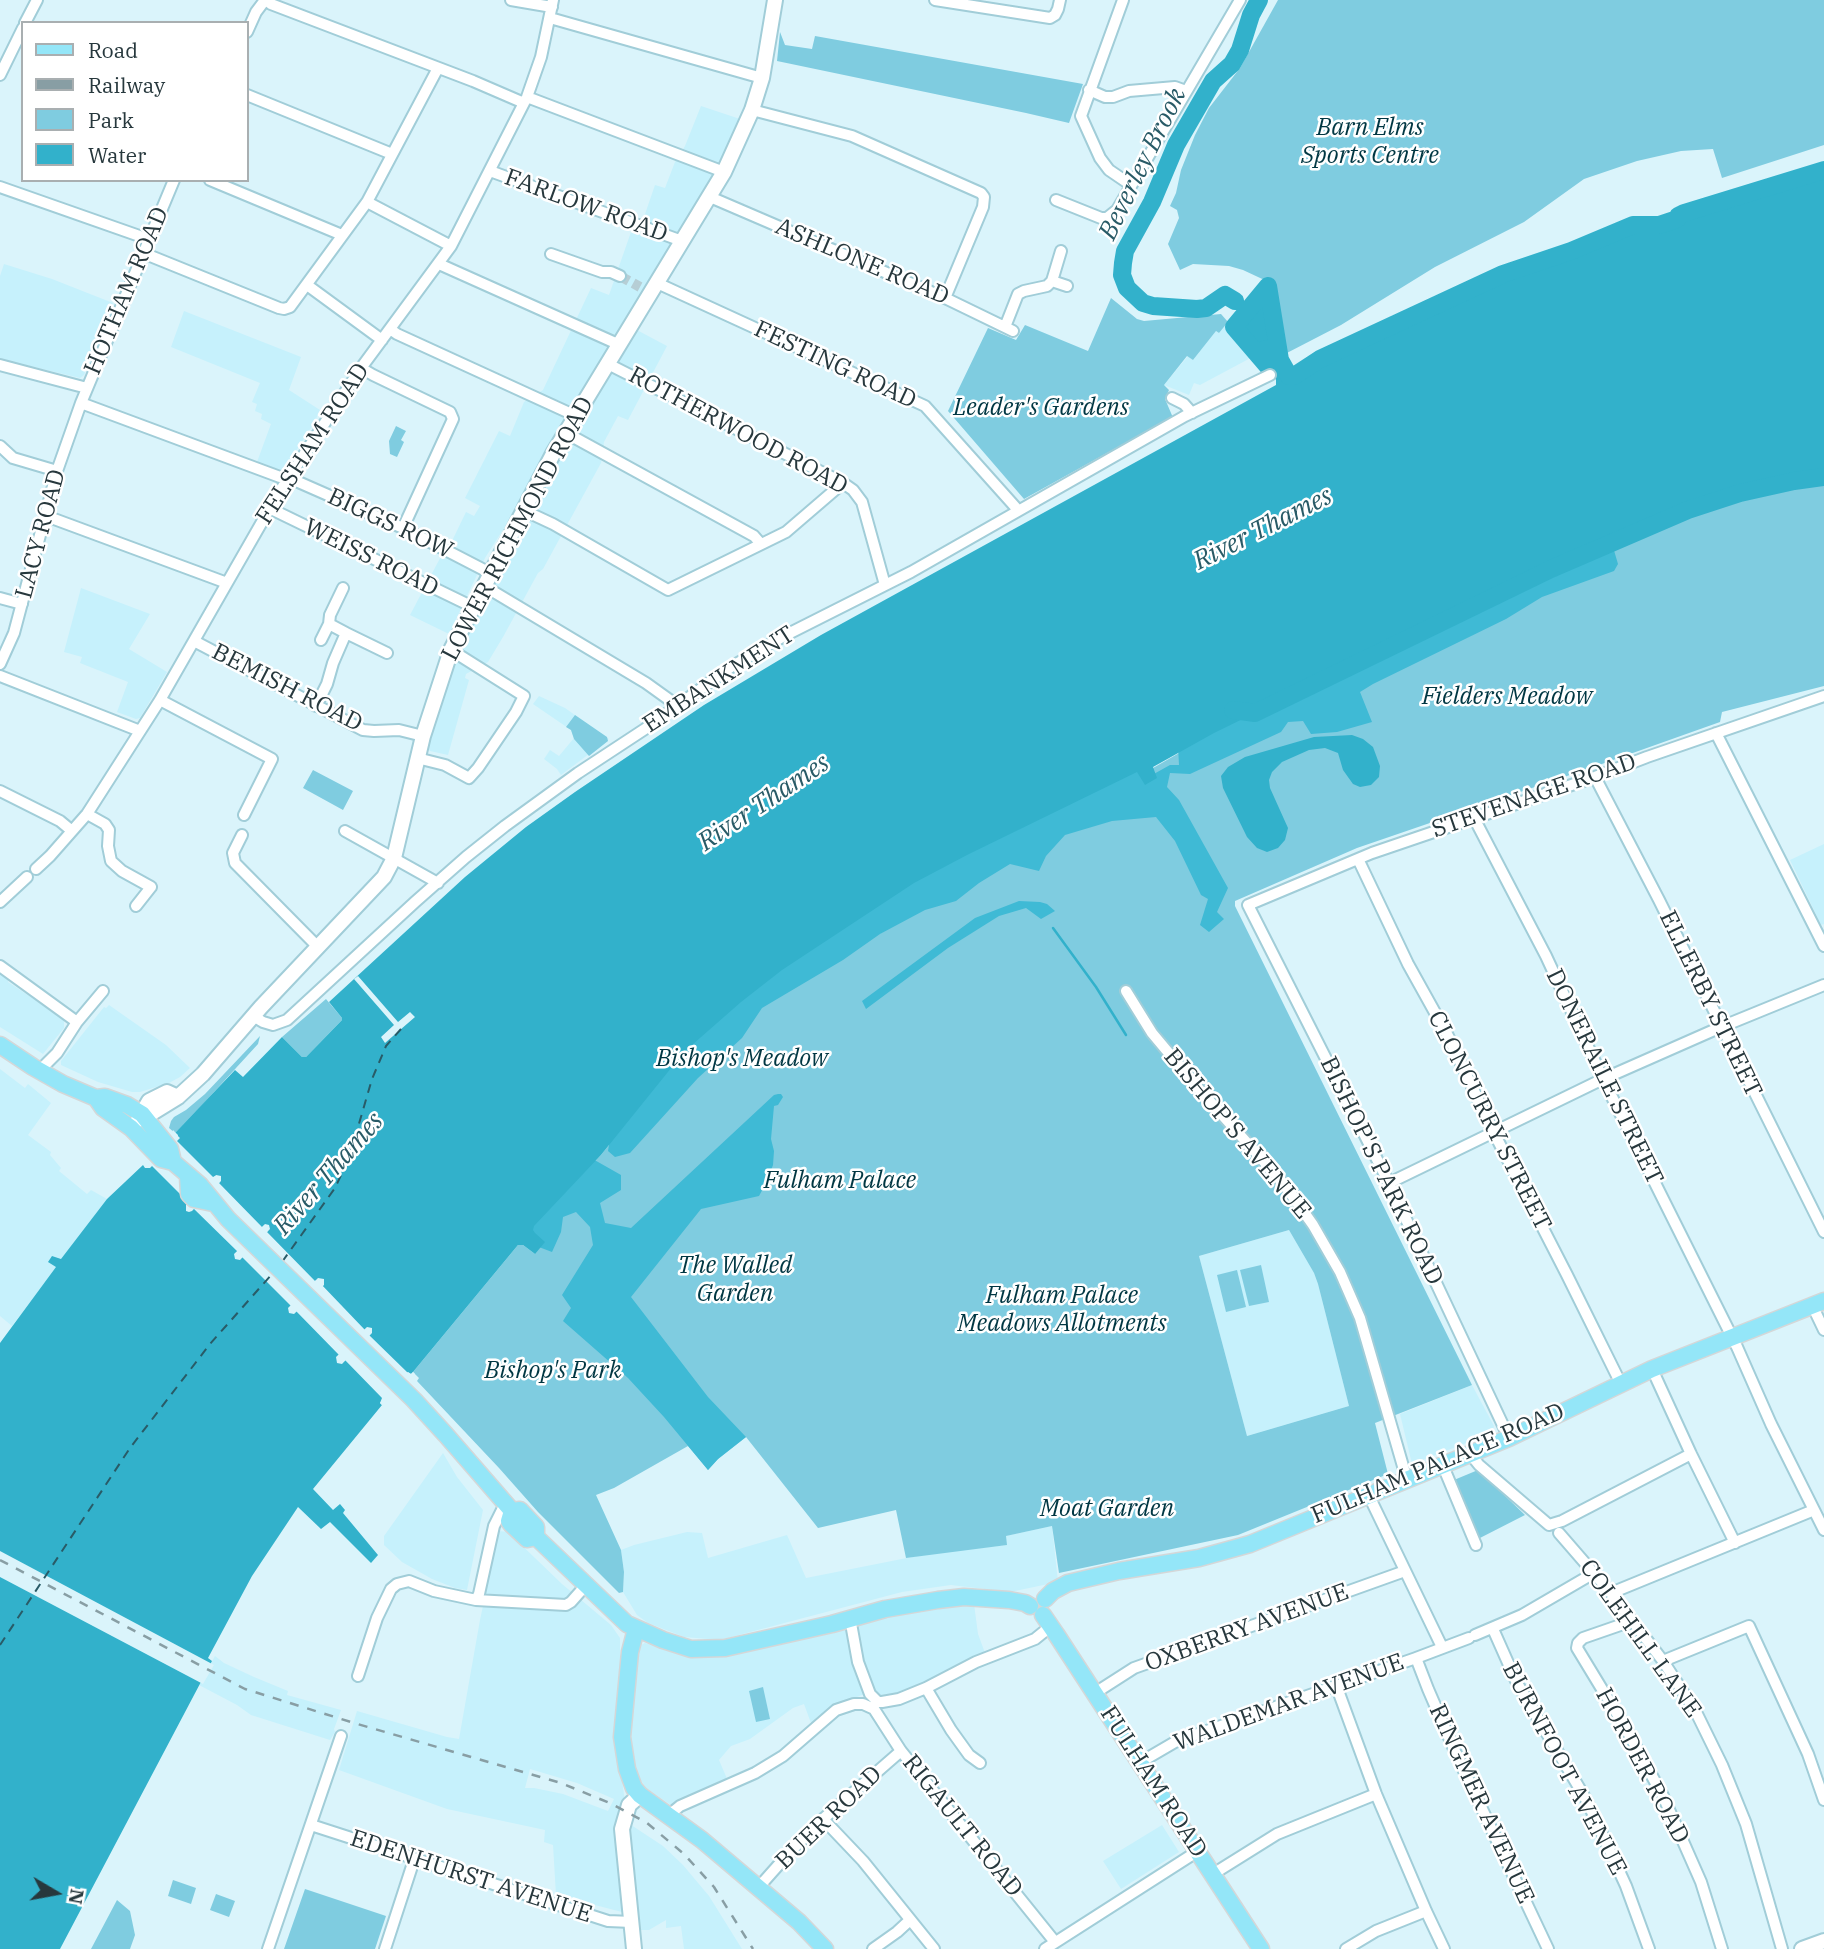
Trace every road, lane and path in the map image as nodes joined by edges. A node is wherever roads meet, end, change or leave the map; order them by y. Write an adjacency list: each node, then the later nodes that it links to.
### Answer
1 (37, 0): 10 (street)
2 (266, 0): 11 (street); 13 (street)
3 (511, 0): 9 (street)
4 (775, 0): 15 (main road, LOWER RICHMOND ROAD)
5 (934, 0): 6 (street)
6 (1060, 0)
7 (1124, 0): 16 (street)
8 (1240, 0): 17 (street)
9 (552, 9): 15 (street); 19 (street, FELSHAM ROAD)
10 (26, 21)
11 (248, 30)
12 (21, 35): 14 (street)
13 (438, 68): 19 (street); 21 (street)
14 (0, 75)
15 (762, 78): 20 (main road, LOWER RICHMOND ROAD)
16 (1089, 90): 17 (street); 26 (street)
17 (1186, 91): 26 (street)
18 (248, 95): 21 (street)
19 (526, 100): 22 (street, FELSHAM ROAD); 23 (street)
20 (752, 110): 23 (main road, LOWER RICHMOND ROAD); 44 (street)
21 (392, 154): 30 (street)
22 (490, 171): 33 (street, FARLOW ROAD); 34 (street, FELSHAM ROAD)
23 (724, 172): 28 (main road, LOWER RICHMOND ROAD)
24 (173, 182): 32 (street, HOTHAM ROAD)
25 (215, 182): 31 (street)
26 (1131, 185): 29 (street)
27 (0, 187): 32 (street)
28 (710, 197): 33 (main road, LOWER RICHMOND ROAD); 44 (street, ASHLONE ROAD)
29 (1056, 200)
30 (367, 202): 31 (street); 34 (street)
31 (342, 235): 41 (street)
32 (148, 239): 36 (street, HOTHAM ROAD)
33 (682, 241): 43 (main road, LOWER RICHMOND ROAD)
34 (450, 246): 38 (street, FELSHAM ROAD)
35 (1061, 251): 40 (street)
36 (143, 253): 41 (street); 52 (street, HOTHAM ROAD)
37 (551, 254): 39 (street)
38 (439, 264): 45 (street, FELSHAM ROAD); 47 (street)
39 (621, 276)
40 (1052, 281): 42 (street); 44 (street, ASHLONE ROAD)
41 (307, 285): 46 (street)
42 (1067, 286)
43 (649, 288): 47 (main road, LOWER RICHMOND ROAD); 64 (street, FESTING ROAD)
44 (945, 298)
45 (390, 329): 46 (street, FELSHAM ROAD); 56 (street)
46 (382, 340): 50 (street, FELSHAM ROAD)
47 (620, 345): 48 (main road, LOWER RICHMOND ROAD)
48 (608, 364): 56 (main road, LOWER RICHMOND ROAD); 61 (street, ROTHERWOOD ROAD)
49 (0, 365): 52 (street)
50 (361, 368): 60 (street, FELSHAM ROAD); 66 (street)
51 (1270, 375): 55 (street, EMBANKMENT)
52 (87, 388): 54 (street, HOTHAM ROAD)
53 (1172, 398): 55 (street)
54 (81, 403): 59 (street, LACY ROAD); 60 (street, BIGGS ROW)
55 (1192, 413): 64 (street, EMBANKMENT)
56 (576, 416): 57 (main road, LOWER RICHMOND ROAD)
57 (566, 433): 63 (main road, LOWER RICHMOND ROAD); 67 (street)
58 (0, 446): 59 (street)
59 (57, 471): 65 (street, LACY ROAD)
60 (289, 479): 62 (street, FELSHAM ROAD); 66 (street, BIGGS ROW)
61 (843, 483): 67 (street); 70 (street, ROTHERWOOD ROAD)
62 (270, 508): 69 (street, FELSHAM ROAD); 75 (street, WEISS ROAD)
63 (523, 510): 67 (street); 68 (main road, LOWER RICHMOND ROAD)
64 (1018, 510): 70 (street, EMBANKMENT)
65 (46, 516): 69 (street); 74 (street, LACY ROAD)
66 (403, 528): 68 (street, BIGGS ROW)
67 (761, 544)
68 (491, 573): 71 (main road, LOWER RICHMOND ROAD)
69 (227, 583): 79 (street, FELSHAM ROAD)
70 (886, 585): 87 (street, EMBANKMENT)
71 (484, 586): 75 (main road, LOWER RICHMOND ROAD); 87 (street)
72 (343, 588): 76 (street)
73 (0, 598): 74 (street)
74 (22, 604): 82 (street, LACY ROAD)
75 (473, 607): 80 (main road, LOWER RICHMOND ROAD)
76 (329, 624): 77 (street); 78 (street)
77 (346, 633): 81 (street); 86 (street)
78 (321, 640)
79 (194, 641): 85 (street, FELSHAM ROAD); 86 (street, BEMISH ROAD)
80 (451, 650): 90 (main road, LOWER RICHMOND ROAD); 91 (street)
81 (387, 653)
82 (0, 664)
83 (0, 676): 88 (street)
84 (1824, 696): 89 (street, STEVENAGE ROAD)
85 (160, 700): 88 (street, FELSHAM ROAD); 95 (street)
86 (316, 706): 90 (street, BEMISH ROAD)
87 (678, 706): 102 (street, EMBANKMENT)
88 (140, 731): 94 (street, FELSHAM ROAD)
89 (1716, 733): 92 (street, STEVENAGE ROAD); 106 (street)
90 (423, 736): 91 (main road, LOWER RICHMOND ROAD)
91 (417, 758): 100 (main road, LOWER RICHMOND ROAD)
92 (1595, 777): 96 (street, STEVENAGE ROAD); 114 (street, ELLERBY STREET)
93 (0, 791): 97 (street)
94 (87, 814): 97 (street, FELSHAM ROAD); 105 (street)
95 (244, 815)
96 (1474, 818): 101 (street, STEVENAGE ROAD); 117 (street, DONERAILE STREET)
97 (72, 831): 103 (street, FELSHAM ROAD)
98 (345, 831): 100 (street)
99 (242, 835): 107 (street)
100 (394, 858): 102 (street); 107 (main road, LOWER RICHMOND ROAD)
101 (1358, 859): 104 (street, STEVENAGE ROAD); 122 (street, CLONCURRY STREET)
102 (438, 883): 112 (street, EMBANKMENT)
103 (0, 902)
104 (1248, 905): 124 (street, BISHOP'S PARK ROAD)
105 (136, 906)
106 (1824, 946)
107 (318, 947): 112 (main road, LOWER RICHMOND ROAD)
108 (0, 966): 113 (street)
109 (1824, 985): 114 (street)
110 (103, 990): 113 (street)
111 (1126, 991): 135 (street, BISHOP'S AVENUE)
112 (253, 1016): 118 (main road, LOWER RICHMOND ROAD)
113 (76, 1022): 116 (street)
114 (1721, 1027): 117 (street); 125 (street, ELLERBY STREET)
115 (0, 1045): 116 (main road)
116 (39, 1071): 119 (main road)
117 (1603, 1079): 122 (street); 128 (street, DONERAILE STREET)
118 (178, 1097): 120 (main road, LOWER RICHMOND ROAD); 123 (main road, LOWER RICHMOND ROAD)
119 (96, 1098): 120 (main road); 121 (main road)
120 (142, 1114): 121 (main road); 123 (main road)
121 (131, 1128): 123 (main road)
122 (1493, 1131): 124 (street); 130 (street, CLONCURRY STREET)
123 (156, 1138): 137 (main road)
124 (1389, 1184): 131 (street, BISHOP'S PARK ROAD)
125 (1824, 1232)
126 (1818, 1303): 127 (street); 128 (main road, FULHAM PALACE ROAD)
127 (1824, 1330)
128 (1732, 1337): 129 (main road, FULHAM PALACE ROAD); 138 (street, DONERAILE STREET)
129 (1652, 1369): 130 (main road, FULHAM PALACE ROAD); 132 (street)
130 (1621, 1384): 131 (main road, FULHAM PALACE ROAD)
131 (1510, 1438): 133 (main road, FULHAM PALACE ROAD)
132 (1691, 1454): 133 (street); 141 (street)
133 (1471, 1455): 134 (main road, FULHAM PALACE ROAD)
134 (1443, 1466): 135 (main road, FULHAM PALACE ROAD); 142 (street)
135 (1407, 1480): 136 (main road, FULHAM PALACE ROAD)
136 (1369, 1496): 143 (street); 148 (main road, FULHAM PALACE ROAD)
137 (509, 1508): 145 (main road); 147 (street)
138 (1814, 1510): 139 (street, DONERAILE STREET); 141 (street)
139 (1824, 1530)
140 (1559, 1534): 144 (street, COLEHILL LANE)
141 (1735, 1543): 146 (street)
142 (1476, 1545)
143 (1405, 1572): 153 (street); 159 (street, OXBERRY AVENUE)
144 (1594, 1573): 146 (street, COLEHILL LANE); 152 (street)
145 (587, 1584): 147 (street); 151 (main road)
146 (1611, 1593): 150 (street, COLEHILL LANE)
147 (476, 1600): 156 (street)
148 (1042, 1612): 149 (main road); 158 (street); 159 (main road, FULHAM ROAD)
149 (850, 1618): 151 (main road); 160 (street, RIGAULT ROAD)
150 (1632, 1621): 155 (street, COLEHILL LANE); 193 (street, HORDER ROAD)
151 (636, 1629): 166 (main road)
152 (1493, 1629): 153 (street, WALDEMAR AVENUE); 192 (street, BURNFOOT AVENUE)
153 (1441, 1647): 154 (street, WALDEMAR AVENUE)
154 (1416, 1658): 157 (street, WALDEMAR AVENUE); 191 (street, RINGMER AVENUE)
155 (1663, 1661): 167 (street); 194 (street, COLEHILL LANE)
156 (358, 1676)
157 (1336, 1685): 164 (street, WALDEMAR AVENUE); 165 (street)
158 (926, 1688): 160 (street); 163 (street)
159 (1095, 1693): 164 (main road, FULHAM ROAD)
160 (875, 1705): 162 (street, RIGAULT ROAD); 168 (street)
161 (341, 1736): 170 (street)
162 (901, 1751): 169 (street, BUER ROAD); 179 (street, RIGAULT ROAD)
163 (980, 1763)
164 (1139, 1763): 171 (main road, FULHAM ROAD)
165 (1376, 1794): 173 (street); 175 (street)
166 (640, 1795): 168 (main road); 177 (main road)
167 (1824, 1800)
168 (669, 1815): 174 (main road)
169 (824, 1819): 174 (street, BUER ROAD); 176 (street)
170 (311, 1825): 172 (street, EDENHURST AVENUE); 181 (street)
171 (1198, 1851): 173 (main road, FULHAM ROAD); 179 (street)
172 (414, 1860): 177 (street, EDENHURST AVENUE); 182 (street)
173 (1213, 1874): 188 (main road, FULHAM ROAD)
174 (758, 1888): 184 (main road)
175 (1426, 1911): 189 (street); 190 (street)
176 (910, 1920): 185 (street); 186 (street)
177 (632, 1922): 183 (main road)
178 (1824, 1941): 180 (main road)
179 (1055, 1942): 187 (street)
180 (1805, 1948)
181 (268, 1949)
182 (385, 1949)
183 (634, 1949)
184 (825, 1949)
185 (874, 1949)
186 (934, 1949)
187 (1045, 1949)
188 (1261, 1949)
189 (1346, 1949)
190 (1444, 1949)
191 (1548, 1949)
192 (1648, 1949)
193 (1722, 1949)
194 (1782, 1949)

